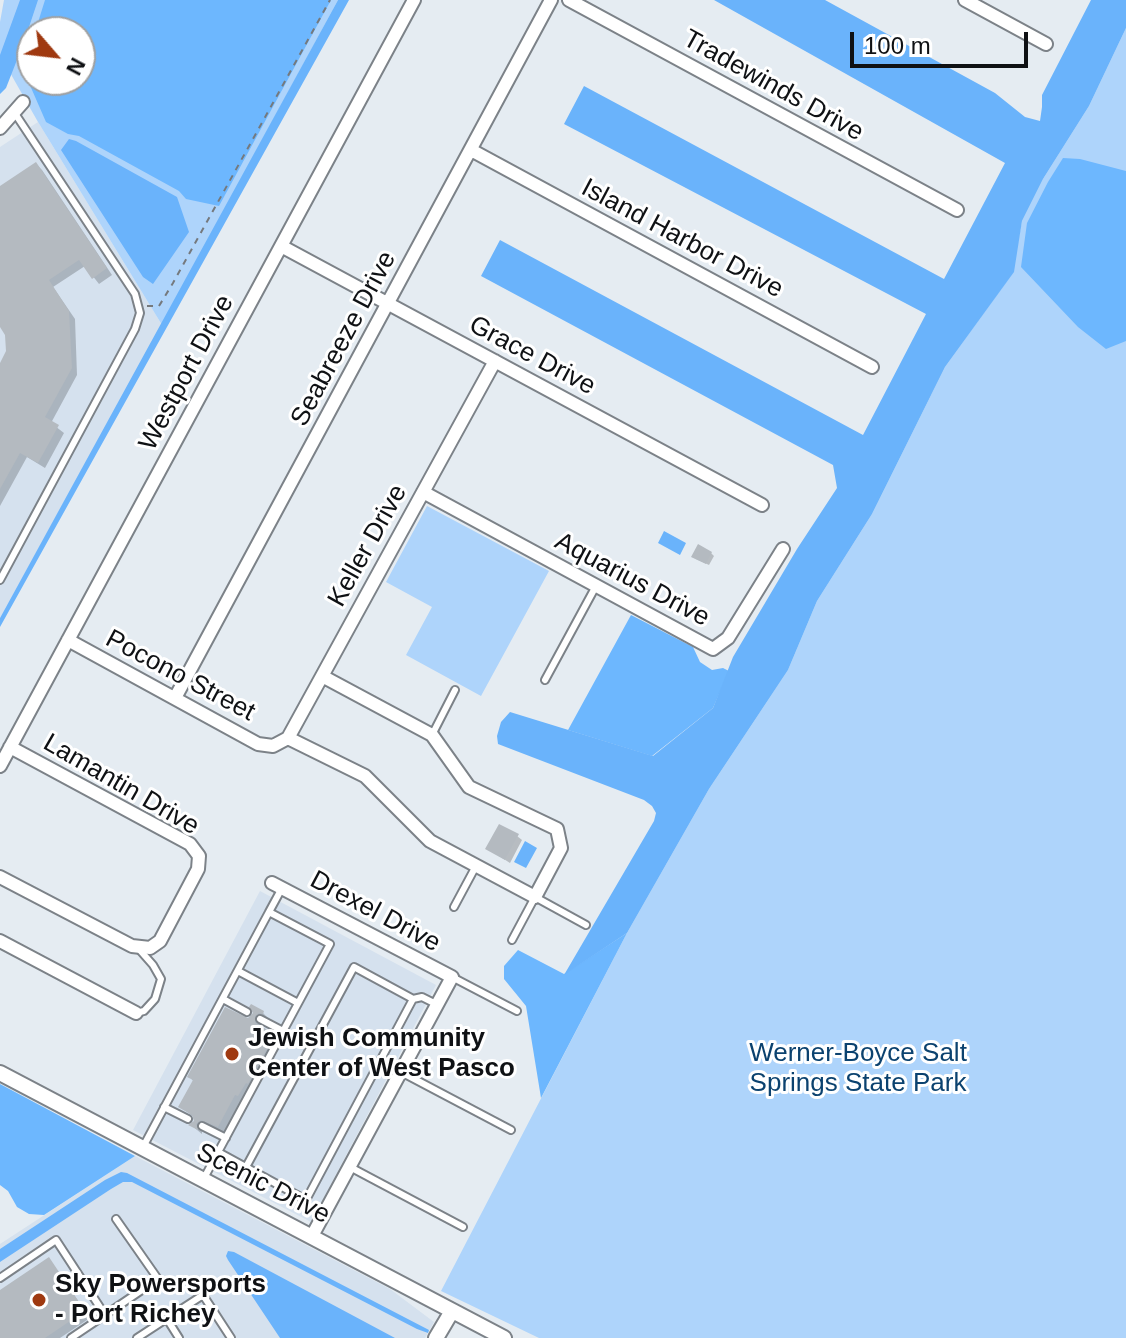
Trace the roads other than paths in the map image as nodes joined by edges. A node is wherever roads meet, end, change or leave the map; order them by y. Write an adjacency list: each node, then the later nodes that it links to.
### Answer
1 (414, 0): 10 (street, Westport Drive)
2 (551, 0): 8 (street, Seabreeze Drive)
3 (569, 0): 9 (street, Tradewinds Drive)
4 (965, 0): 5 (street)
5 (1046, 44)
6 (18, 107): 7 (street); 17 (lane)
7 (0, 128)
8 (471, 150): 11 (street, Seabreeze Drive); 13 (street, Island Harbor Drive)
9 (957, 210)
10 (281, 246): 11 (street, Grace Drive); 19 (street, Westport Drive)
11 (388, 304): 12 (street, Grace Drive); 23 (street, Seabreeze Drive)
12 (495, 361): 14 (street, Keller Drive); 15 (street, Grace Drive)
13 (872, 367)
14 (423, 492): 18 (street, Aquarius Drive); 20 (street, Keller Drive)
15 (762, 505)
16 (783, 549): 18 (street, Aquarius Drive)
17 (0, 580)
18 (596, 586): 21 (lane)
19 (68, 640): 23 (street, Pocono Street); 26 (street, Westport Drive)
20 (322, 676): 24 (street); 25 (street, Keller Drive)
21 (545, 680)
22 (455, 690): 24 (lane)
23 (175, 698): 25 (street, Pocono Street)
24 (432, 735): 31 (street)
25 (288, 738): 28 (street)
26 (10, 747): 27 (street, Westport Drive); 37 (street, Lamantin Drive)
27 (0, 766)
28 (476, 866): 31 (street); 32 (lane)
29 (0, 877): 37 (street)
30 (277, 885): 33 (lane); 39 (street, Drexel Drive)
31 (535, 897): 34 (lane); 35 (lane)
32 (454, 907)
33 (269, 912): 38 (lane); 42 (lane)
34 (586, 925)
35 (512, 940)
36 (0, 941): 46 (street)
37 (143, 947): 46 (lane)
38 (238, 971): 40 (lane); 42 (lane)
39 (452, 977): 43 (street, Drexel Drive); 44 (lane)
40 (223, 999): 45 (lane); 51 (lane)
41 (413, 999): 43 (lane); 58 (lane); 58 (lane)
42 (298, 1003): 48 (lane)
43 (438, 1005): 49 (street, Drexel Drive)
44 (517, 1011)
45 (247, 1012)
46 (136, 1013)
47 (260, 1019): 48 (lane)
48 (283, 1031): 55 (lane)
49 (401, 1072): 54 (lane); 59 (street, Drexel Drive)
50 (0, 1073): 56 (street, Scenic Drive)
51 (164, 1107): 52 (lane); 56 (lane)
52 (188, 1119)
53 (202, 1126): 55 (lane)
54 (511, 1130)
55 (226, 1138): 57 (lane)
56 (142, 1148): 60 (street, Scenic Drive)
57 (218, 1152): 58 (lane); 60 (lane)
58 (246, 1167)
59 (350, 1167): 62 (lane); 63 (street, Drexel Drive)
60 (203, 1180): 63 (street, Scenic Drive)
61 (116, 1219): 66 (lane)
62 (463, 1227)
63 (312, 1236): 65 (street, Scenic Drive)
64 (0, 1278): 66 (lane)
65 (452, 1311): 72 (street); 73 (street, Scenic Drive)
66 (105, 1315): 68 (lane)
67 (167, 1319): 69 (lane); 70 (lane); 71 (lane)
68 (71, 1338)
69 (137, 1338)
70 (179, 1338)
71 (231, 1338)
72 (436, 1338)
73 (504, 1338)

